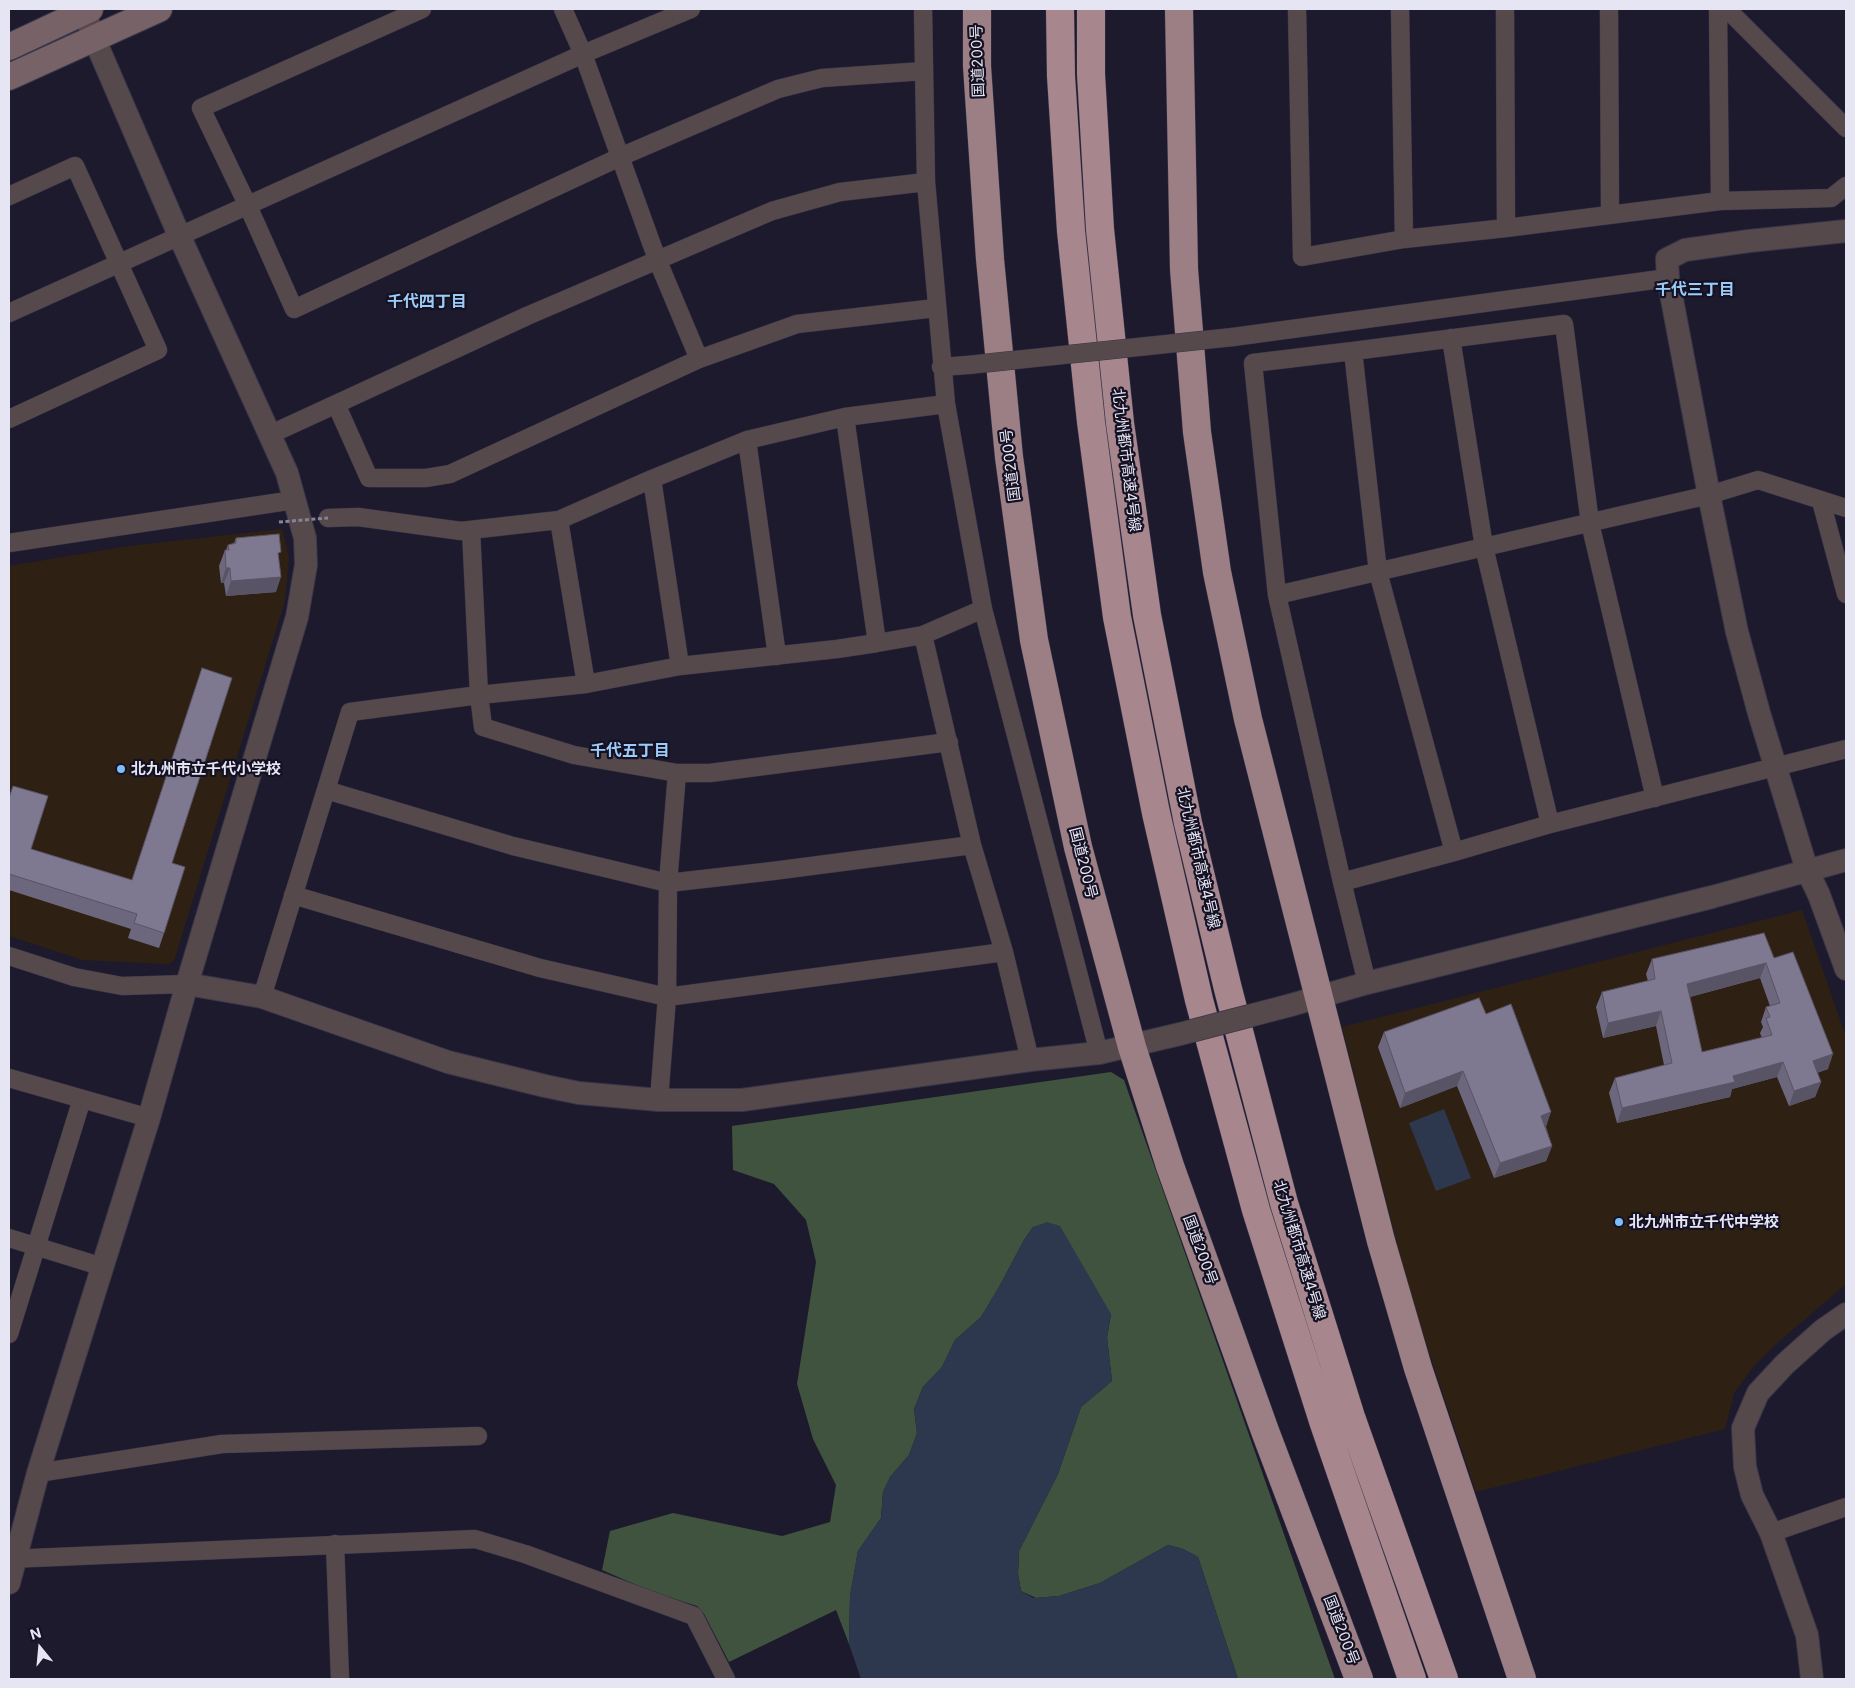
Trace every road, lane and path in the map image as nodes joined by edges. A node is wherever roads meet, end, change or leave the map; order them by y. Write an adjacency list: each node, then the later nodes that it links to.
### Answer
1 (159, 9): 17 (main road)
2 (422, 9): 28 (street)
3 (563, 9): 19 (street)
4 (691, 9): 19 (street)
5 (924, 9): 20 (street)
6 (977, 9): 93 (highway, 国道200号)
7 (1060, 9): 115 (highway, 北九州都市高速4号線)
8 (1091, 9): 116 (highway, 北九州都市高速4号線)
9 (1179, 9): 92 (highway)
10 (1297, 9): 33 (street)
11 (1400, 9): 33 (street)
12 (1505, 9): 30 (street)
13 (1609, 9): 29 (street)
14 (1718, 9): 27 (street)
15 (1727, 9): 22 (street)
16 (86, 10): 17 (street); 18 (main road)
17 (94, 38): 21 (main road); 32 (street)
18 (9, 48)
19 (583, 54): 23 (street); 28 (street)
20 (924, 71): 23 (street); 24 (street)
21 (9, 77)
22 (1846, 128)
23 (620, 157): 28 (street); 34 (street)
24 (926, 182): 34 (street); 37 (street)
25 (1846, 186): 27 (street)
26 (9, 196): 35 (street)
27 (1720, 201): 29 (street)
28 (248, 206): 32 (street)
29 (1610, 215): 30 (street)
30 (1506, 228): 33 (street)
31 (1846, 231): 36 (street)
32 (179, 235): 35 (street); 47 (street)
33 (1404, 239)
34 (656, 259): 41 (street); 43 (street)
35 (118, 263): 38 (street); 46 (street)
36 (1668, 278): 42 (street, bridge); 50 (street)
37 (936, 308): 41 (street); 42 (street)
38 (9, 313)
39 (1451, 338): 40 (street); 57 (street); 60 (street)
40 (1353, 351): 61 (street); 63 (street)
41 (699, 359): 43 (street)
42 (941, 367): 44 (street)
43 (336, 404): 47 (street)
44 (946, 404): 45 (street); 64 (street)
45 (845, 417): 48 (street); 66 (street)
46 (9, 419)
47 (269, 435): 51 (street)
48 (747, 440): 49 (street); 67 (street)
49 (652, 479): 55 (street); 68 (street)
50 (1709, 496): 52 (street); 57 (street); 73 (street)
51 (294, 500): 59 (street); 89 (street)
52 (1821, 501): 53 (street); 62 (street)
53 (1846, 508)
54 (328, 518): 56 (path, bridge); 58 (street)
55 (559, 520): 58 (street); 69 (street)
56 (280, 522)
57 (1590, 523): 60 (street); 76 (street)
58 (471, 530): 70 (street)
59 (9, 543)
60 (1484, 547): 61 (street); 77 (street)
61 (1378, 572): 63 (street); 79 (street)
62 (1846, 594)
63 (1277, 595): 82 (street)
64 (983, 610): 65 (street); 94 (street)
65 (923, 635): 66 (street); 71 (street)
66 (877, 643): 67 (street)
67 (777, 656): 68 (street)
68 (680, 666): 69 (street)
69 (586, 684): 70 (street)
70 (479, 695): 74 (street); 75 (street)
71 (949, 742): 74 (street); 78 (street)
72 (1846, 749): 73 (street)
73 (1776, 768): 76 (street); 81 (street)
74 (676, 773): 83 (street)
75 (326, 790): 83 (street); 84 (street)
76 (1655, 798): 77 (street)
77 (1550, 824): 79 (street)
78 (972, 845): 83 (street); 85 (street)
79 (1454, 852): 82 (street)
80 (1846, 860): 81 (street)
81 (1807, 870): 87 (street); 88 (street)
82 (1342, 882): 88 (street)
83 (668, 883): 91 (street)
84 (293, 895): 90 (street); 91 (street)
85 (1004, 952): 91 (street); 95 (street)
86 (9, 956): 89 (street)
87 (1846, 969)
88 (1367, 983): 92 (street)
89 (187, 984): 90 (street); 99 (street)
90 (262, 997): 98 (street)
91 (667, 997): 98 (street)
92 (1319, 998): 93 (street, bridge); 117 (highway)
93 (1132, 1046): 94 (street); 114 (highway, 国道200号)
94 (1099, 1053): 95 (street)
95 (1030, 1060): 98 (street)
96 (9, 1078): 97 (street)
97 (82, 1099): 99 (street); 101 (street)
98 (659, 1100)
99 (149, 1118): 102 (street)
100 (9, 1238): 101 (street)
101 (36, 1246): 102 (street); 104 (street)
102 (103, 1267): 106 (street)
103 (1846, 1315): 108 (street)
104 (9, 1334)
105 (478, 1436): 106 (street)
106 (38, 1474): 110 (street)
107 (1846, 1507): 108 (street)
108 (1771, 1533): 118 (street)
109 (335, 1544): 110 (street); 112 (street); 113 (street)
110 (11, 1559): 111 (street)
111 (9, 1583)
112 (340, 1679)
113 (726, 1679)
114 (1360, 1679)
115 (1412, 1679)
116 (1444, 1679)
117 (1522, 1679)
118 (1812, 1679)

